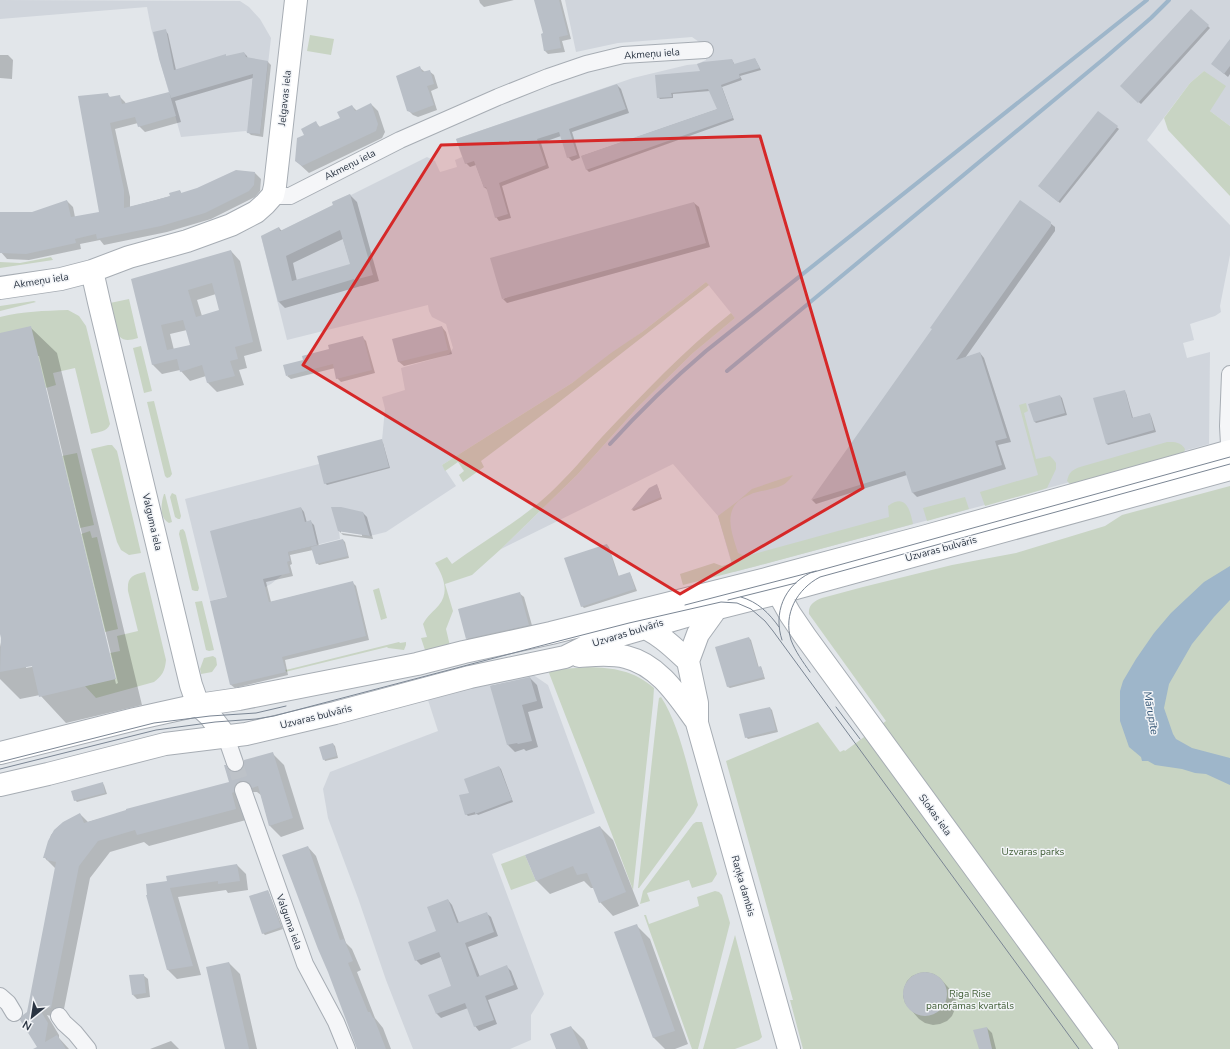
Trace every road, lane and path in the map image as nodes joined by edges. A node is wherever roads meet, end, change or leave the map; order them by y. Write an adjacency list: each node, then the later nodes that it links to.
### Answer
1 (296, 0): 3 (main road, Jelgavas iela)
2 (705, 50): 3 (street, Akmeņu iela)
3 (273, 195): 4 (main road, Akmeņu iela)
4 (92, 271): 5 (main road, Akmeņu iela); 15 (main road, Valguma iela)
5 (0, 288)
6 (1230, 374): 7 (street)
7 (1230, 448): 9 (main road, Uzvaras bulvāris)
8 (1230, 469): 9 (main road, Uzvaras bulvāris)
9 (774, 585): 10 (main road, Uzvaras bulvāris); 11 (main road, Uzvaras bulvāris); 26 (main road, Slokas iela)
10 (716, 609): 12 (main road, Uzvaras bulvāris); 14 (main road)
11 (613, 618): 12 (main road); 15 (main road, Uzvaras bulvāris)
12 (645, 628): 13 (main road, Uzvaras bulvāris); 14 (main road)
13 (565, 657): 16 (main road, Raņķa dambis); 17 (main road, Uzvaras bulvāris)
14 (688, 661): 16 (main road, Raņķa dambis)
15 (198, 704): 17 (main road, Valguma iela); 18 (main road, Uzvaras bulvāris)
16 (697, 723): 25 (main road, Raņķa dambis)
17 (226, 737): 19 (street, Valguma iela); 20 (main road, Uzvaras bulvāris)
18 (0, 753)
19 (235, 763)
20 (0, 785)
21 (243, 790): 24 (street, Valguma iela)
22 (59, 1016): 23 (street)
23 (88, 1049)
24 (347, 1049)
25 (789, 1049)
26 (1107, 1049)

